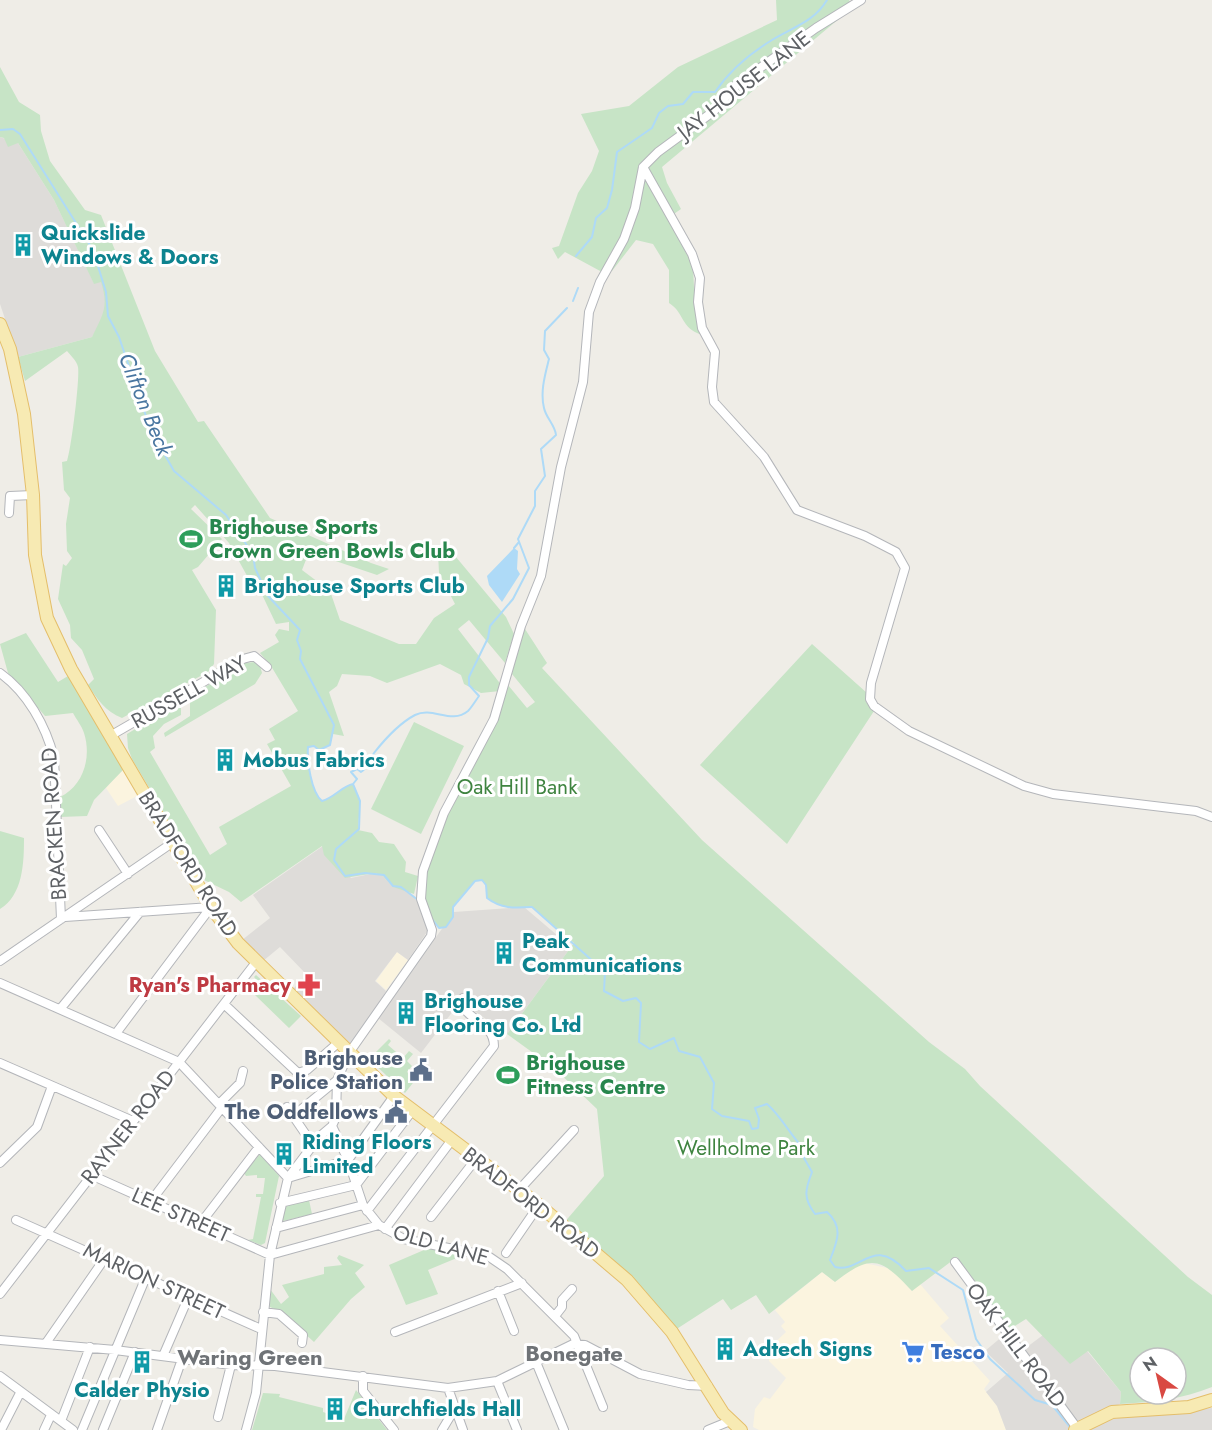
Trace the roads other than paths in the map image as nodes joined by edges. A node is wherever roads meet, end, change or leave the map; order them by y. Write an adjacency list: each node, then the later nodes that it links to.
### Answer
1 (861, 0): 2 (street, JAY HOUSE LANE)
2 (643, 167): 9 (street); 24 (street)
3 (0, 324): 4 (main road, BRADFORD ROAD)
4 (33, 495): 5 (street); 8 (main road, BRADFORD ROAD)
5 (9, 513)
6 (267, 667): 8 (street, RUSSELL WAY)
7 (0, 673): 15 (street, BRACKEN ROAD)
8 (110, 736): 11 (main road, BRADFORD ROAD)
9 (1212, 817)
10 (99, 830): 12 (street)
11 (172, 843): 12 (street); 13 (main road, BRADFORD ROAD)
12 (128, 874): 15 (street)
13 (211, 907): 14 (street); 17 (main road, BRADFORD ROAD); 22 (street)
14 (140, 912): 15 (street); 21 (street)
15 (63, 918): 16 (street)
16 (0, 961)
17 (257, 961): 20 (street, RAYNER ROAD); 23 (main road, BRADFORD ROAD)
18 (0, 983): 21 (street)
19 (464, 998): 37 (street)
20 (225, 1005): 23 (street); 25 (street, RAYNER ROAD)
21 (61, 1008): 22 (street)
22 (117, 1032): 25 (street)
23 (339, 1042): 24 (main road, BRADFORD ROAD)
24 (349, 1053): 28 (street); 30 (main road, BRADFORD ROAD)
25 (179, 1062): 31 (street); 35 (street, RAYNER ROAD)
26 (0, 1063): 29 (street)
27 (243, 1071): 31 (street)
28 (337, 1080): 34 (street); 36 (street)
29 (52, 1086): 35 (street); 44 (street)
30 (394, 1096): 33 (main road, BRADFORD ROAD); 43 (street)
31 (222, 1104): 41 (street); 49 (street)
32 (286, 1107): 34 (street)
33 (412, 1111): 37 (main road, BRADFORD ROAD); 47 (street)
34 (293, 1116): 40 (street)
35 (133, 1121): 45 (street, RAYNER ROAD)
36 (332, 1126): 40 (street); 43 (street, OLD LANE)
37 (433, 1126): 39 (main road, BRADFORD ROAD); 52 (street)
38 (574, 1130): 48 (street)
39 (452, 1141): 42 (main road, BRADFORD ROAD); 56 (street)
40 (313, 1144): 46 (street)
41 (259, 1147): 46 (street); 55 (street)
42 (476, 1159): 48 (main road, BRADFORD ROAD); 53 (street)
43 (348, 1160): 46 (street); 47 (street, OLD LANE)
44 (0, 1163)
45 (91, 1175): 49 (street, LEE STREET); 58 (street, RAYNER ROAD)
46 (288, 1178): 50 (street)
47 (356, 1185): 50 (street); 52 (street, OLD LANE)
48 (519, 1191): 51 (main road, BRADFORD ROAD)
49 (151, 1202): 55 (street, LEE STREET)
50 (280, 1203): 57 (street)
51 (539, 1205): 59 (street); 86 (main road, BRADFORD ROAD)
52 (365, 1208): 56 (street, OLD LANE); 57 (street)
53 (431, 1217)
54 (16, 1220): 58 (street, MARION STREET)
55 (200, 1224): 60 (street, LEE STREET)
56 (382, 1227): 60 (street); 64 (street, OLD LANE)
57 (276, 1228): 60 (street)
58 (47, 1232): 61 (street, MARION STREET); 67 (street, RAYNER ROAD)
59 (506, 1253)
60 (270, 1255): 69 (street)
61 (105, 1258): 63 (street, MARION STREET); 75 (street)
62 (955, 1262): 101 (street, OAK HILL ROAD)
63 (146, 1277): 68 (street, MARION STREET); 79 (street)
64 (522, 1282): 66 (street); 70 (street, OLD LANE)
65 (572, 1289): 70 (street)
66 (498, 1291): 72 (street); 73 (street)
67 (0, 1294)
68 (189, 1296): 71 (street, MARION STREET); 81 (street)
69 (263, 1312): 71 (street); 76 (street)
70 (555, 1316): 77 (street, OLD LANE)
71 (261, 1329): 85 (street)
72 (514, 1331)
73 (395, 1332)
74 (0, 1340): 75 (street)
75 (46, 1343): 78 (street)
76 (302, 1343)
77 (579, 1344): 83 (street); 90 (street); 95 (street)
78 (90, 1347): 79 (street); 100 (street)
79 (115, 1350): 80 (street); 105 (street)
80 (135, 1352): 81 (street); 106 (street)
81 (163, 1356): 82 (street)
82 (182, 1359): 84 (street); 107 (street)
83 (536, 1362): 89 (street); 113 (street)
84 (231, 1365): 85 (street); 98 (street)
85 (259, 1368): 88 (street); 108 (street)
86 (700, 1373): 90 (street); 91 (main road, BRADFORD ROAD)
87 (0, 1376): 93 (street)
88 (363, 1376): 92 (street); 109 (street)
89 (497, 1381): 92 (street); 112 (street)
90 (682, 1383): 91 (street)
91 (708, 1386): 99 (main road, BRADFORD ROAD)
92 (448, 1388): 96 (street)
93 (20, 1393): 97 (street); 102 (street)
94 (1212, 1400): 101 (main road)
95 (603, 1407)
96 (457, 1413): 110 (street); 111 (street)
97 (51, 1414): 100 (street); 103 (street)
98 (218, 1417)
99 (730, 1420): 114 (street); 115 (main road, BRADFORD ROAD)
100 (60, 1421): 104 (street)
101 (1076, 1429)
102 (1, 1430)
103 (44, 1430)
104 (73, 1430)
105 (82, 1430)
106 (103, 1430)
107 (157, 1430)
108 (246, 1430)
109 (394, 1430)
110 (442, 1430)
111 (463, 1430)
112 (517, 1430)
113 (564, 1430)
114 (708, 1430)
115 (741, 1430)

